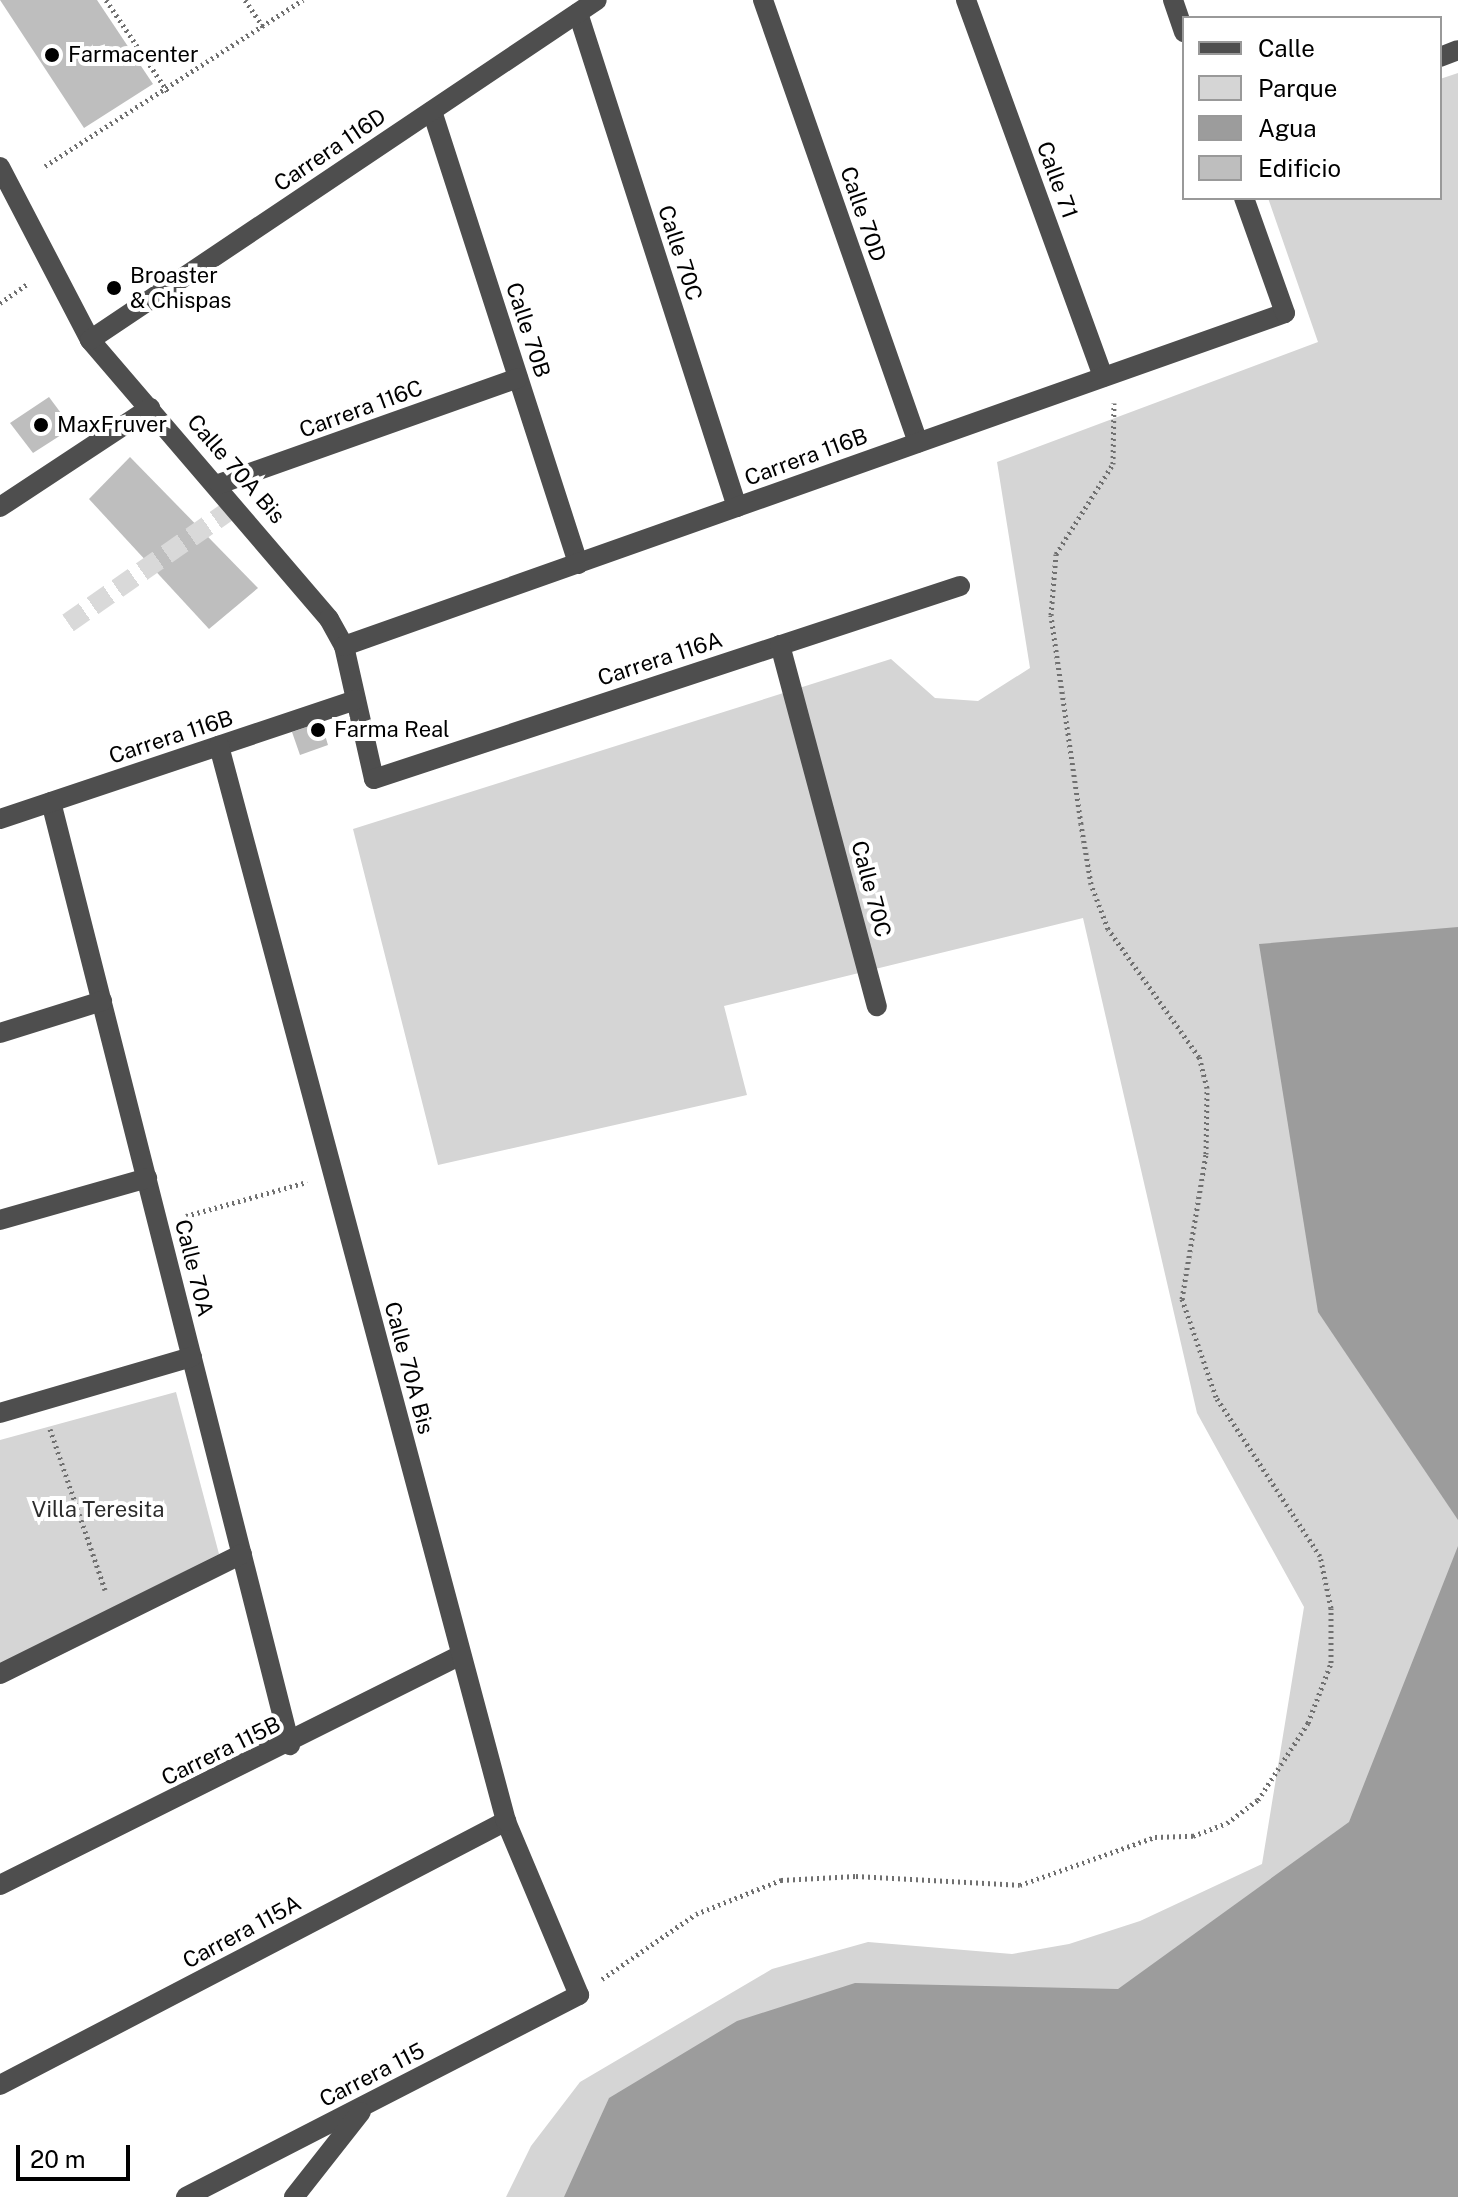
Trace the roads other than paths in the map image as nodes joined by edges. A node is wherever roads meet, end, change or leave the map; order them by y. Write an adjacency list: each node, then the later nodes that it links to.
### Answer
1 (597, 0): 5 (street, Carrera 116D)
2 (763, 0): 14 (street, Calle 70D)
3 (966, 0): 11 (street, Calle 71)
4 (1173, 0): 6 (street)
5 (578, 13): 7 (street, Carrera 116D); 17 (street, Calle 70C)
6 (1182, 26)
7 (432, 111): 10 (street, Carrera 116D); 12 (street, Calle 70B)
8 (0, 167): 10 (street, Calle 70A Bis)
9 (1245, 200): 11 (street, Carrera 116B)
10 (90, 340): 13 (street, Calle 70A Bis)
11 (1103, 377): 14 (street, Carrera 116B)
12 (518, 378): 15 (street, Carrera 116C); 18 (street, Calle 70B)
13 (150, 408): 15 (street, Calle 70A Bis); 16 (street)
14 (918, 443): 17 (street, Carrera 116B)
15 (219, 484): 21 (street, Calle 70A Bis)
16 (0, 507)
17 (737, 507): 18 (street, Carrera 116B)
18 (578, 564): 21 (street, Carrera 116B)
19 (960, 586): 20 (street, Carrera 116A)
20 (780, 645): 24 (street, Carrera 116A); 28 (street, Calle 70C)
21 (344, 646): 22 (street, Calle 70A Bis)
22 (356, 700): 23 (street, Carrera 116B); 24 (street, Calle 70A Bis)
23 (219, 746): 25 (street, Carrera 116B); 35 (street, Calle 70A Bis)
24 (374, 779)
25 (51, 802): 26 (street, Carrera 116B); 27 (street, Calle 70A)
26 (0, 819)
27 (102, 1001): 29 (street); 30 (street, Calle 70A)
28 (877, 1006)
29 (0, 1033)
30 (147, 1178): 31 (street); 32 (street, Calle 70A)
31 (0, 1220)
32 (192, 1357): 33 (street); 34 (street, Calle 70A)
33 (0, 1413)
34 (242, 1554): 36 (street); 37 (street, Calle 70A)
35 (461, 1655): 37 (street, Carrera 115B); 38 (street, Calle 70A Bis)
36 (0, 1674)
37 (290, 1745): 39 (street, Carrera 115B)
38 (506, 1821): 40 (street, Calle 70A Bis); 41 (street, Carrera 115A)
39 (0, 1885)
40 (579, 1995): 42 (street, Carrera 115)
41 (0, 2085)
42 (366, 2106): 43 (street, Carrera 115); 44 (street)
43 (186, 2197)
44 (294, 2197)

